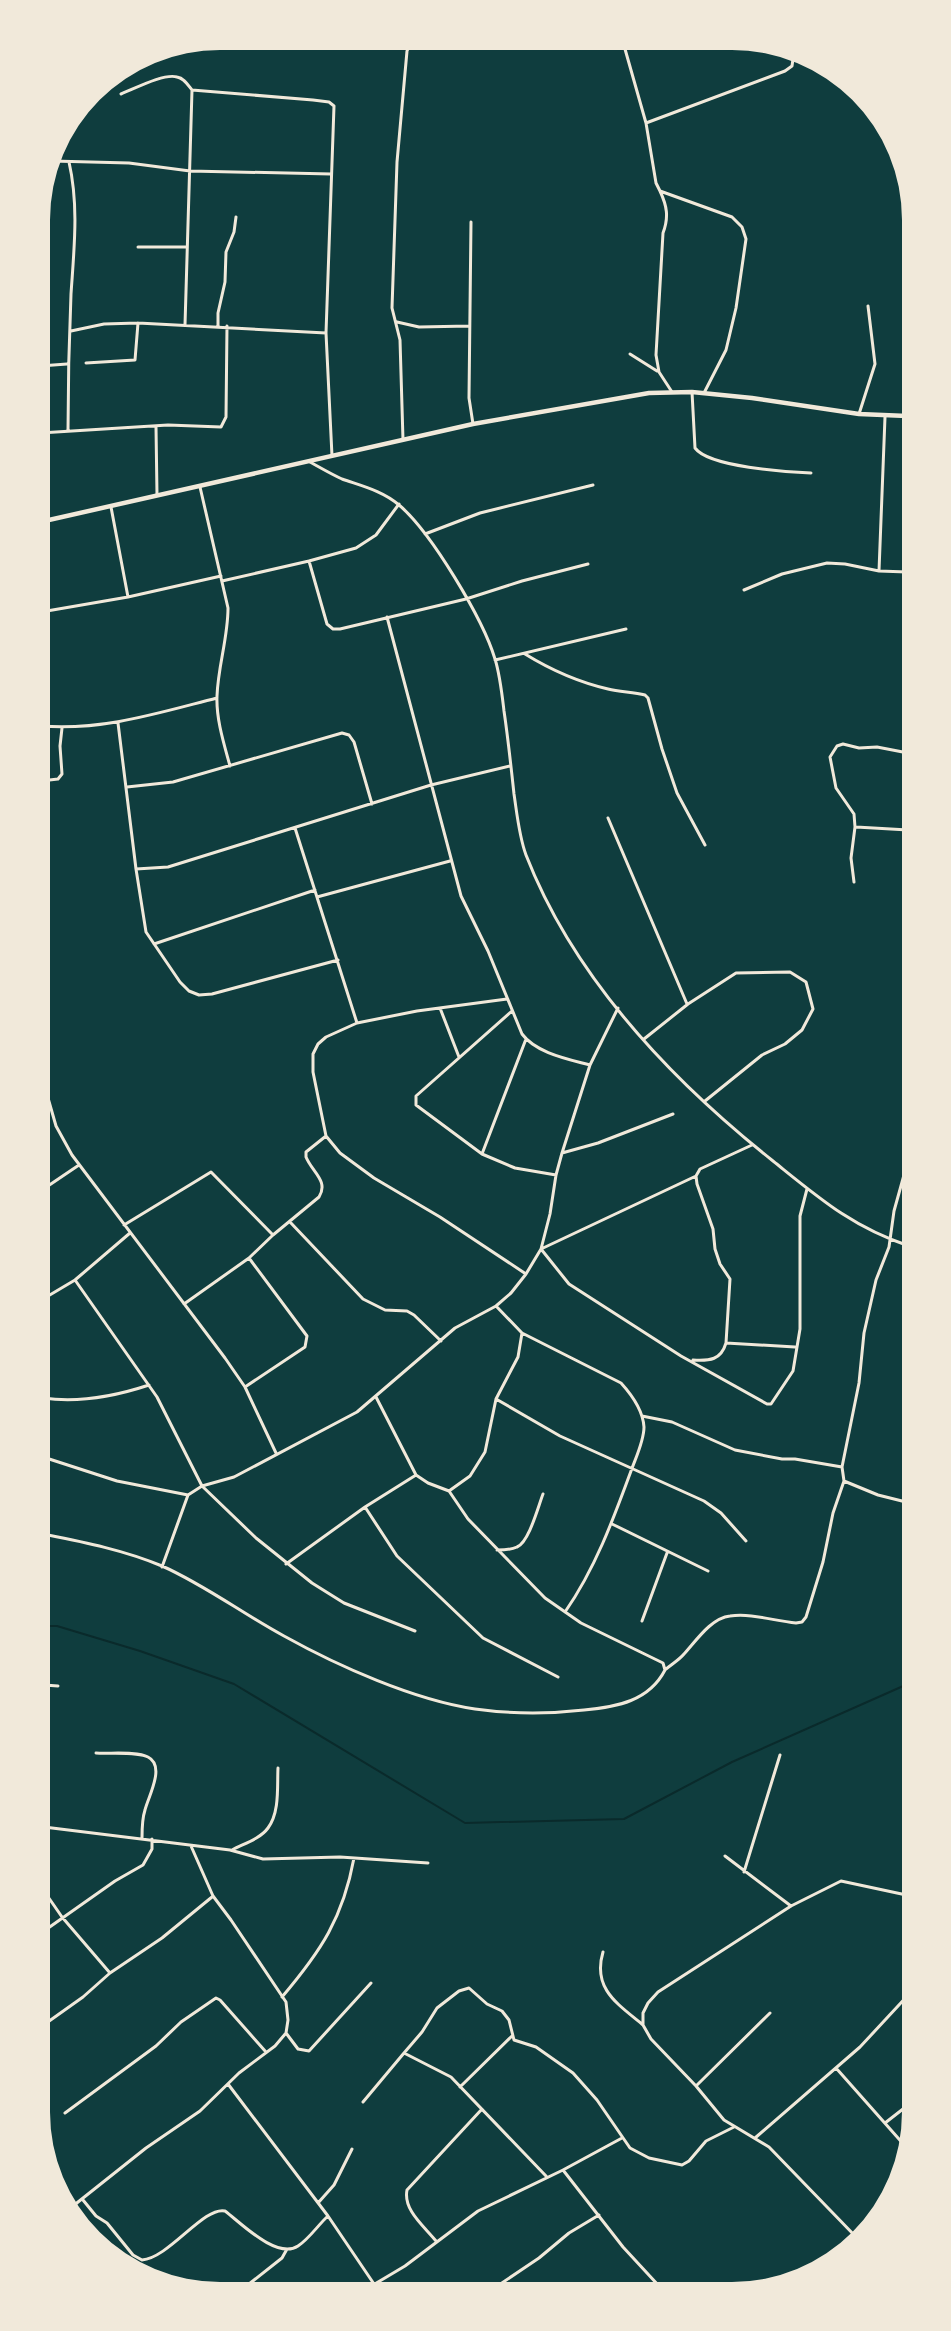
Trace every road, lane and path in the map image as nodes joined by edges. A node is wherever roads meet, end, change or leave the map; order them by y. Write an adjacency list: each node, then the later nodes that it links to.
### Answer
1 (407, 50): 18 (street)
2 (625, 50): 6 (street)
3 (793, 62): 6 (street)
4 (192, 90): 5 (street); 9 (street); 10 (street)
5 (121, 94)
6 (646, 123): 11 (street)
7 (60, 161): 8 (street)
8 (69, 162): 9 (street); 23 (street)
9 (190, 171): 10 (street); 15 (street)
10 (331, 174): 24 (street)
11 (660, 191): 29 (street); 32 (street)
12 (236, 217): 22 (street)
13 (471, 222): 21 (street)
14 (138, 247): 15 (street)
15 (187, 247): 19 (street)
16 (868, 306): 33 (street)
17 (138, 322): 19 (street); 23 (street); 26 (street)
18 (397, 322): 21 (street); 40 (street)
19 (185, 325): 22 (street)
20 (227, 326): 22 (street); 24 (street); 37 (street)
21 (469, 326): 36 (street)
22 (218, 327)
23 (70, 331): 27 (street)
24 (326, 333): 41 (street)
25 (630, 354): 29 (street)
26 (86, 363)
27 (67, 364): 28 (street); 38 (street)
28 (50, 365)
29 (659, 372): 30 (street)
30 (672, 392): 31 (main road); 36 (main road)
31 (692, 392): 32 (main road); 43 (street)
32 (704, 393): 33 (main road)
33 (859, 414): 35 (main road)
34 (902, 416): 35 (main road)
35 (885, 417): 53 (street)
36 (473, 424): 40 (main road)
37 (156, 427): 38 (street); 46 (street)
38 (68, 431): 39 (street)
39 (50, 432)
40 (403, 440): 41 (main road)
41 (332, 456): 42 (main road)
42 (308, 461): 44 (main road); 47 (street)
43 (810, 473)
44 (200, 485): 46 (main road); 55 (street)
45 (593, 485): 50 (street)
46 (157, 495): 48 (main road)
47 (399, 504): 50 (street); 51 (street)
48 (110, 505): 49 (main road); 57 (street)
49 (50, 519)
50 (426, 534): 58 (street)
51 (309, 561): 55 (street); 60 (street)
52 (588, 564): 58 (street)
53 (879, 571): 54 (street); 56 (street)
54 (902, 572)
55 (222, 578): 57 (street); 64 (street)
56 (744, 590)
57 (128, 597): 59 (street)
58 (466, 599): 60 (street); 63 (street)
59 (50, 610)
60 (387, 617): 72 (street)
61 (626, 629): 62 (street)
62 (525, 654): 63 (street); 79 (street)
63 (495, 660): 70 (street)
64 (217, 698): 65 (street); 69 (street)
65 (118, 723): 67 (street); 73 (street)
66 (50, 727): 67 (street)
67 (62, 728): 71 (street)
68 (902, 752): 76 (street)
69 (230, 766): 73 (street); 74 (street)
70 (511, 766): 72 (street); 90 (street)
71 (50, 780)
72 (431, 785): 74 (street); 80 (street)
73 (127, 787): 81 (street)
74 (372, 804): 77 (street)
75 (608, 818): 88 (street)
76 (855, 827): 78 (street); 82 (street)
77 (295, 828): 81 (street); 83 (street)
78 (902, 830)
79 (705, 845)
80 (450, 861): 84 (street); 87 (street)
81 (136, 869): 85 (street)
82 (854, 882)
83 (315, 890): 84 (street); 85 (street)
84 (317, 897): 86 (street)
85 (154, 944): 86 (street)
86 (338, 960): 92 (street)
87 (507, 999): 89 (street); 91 (street)
88 (688, 1004): 93 (street); 97 (street)
89 (440, 1008): 92 (street); 95 (street)
90 (618, 1008): 93 (street); 96 (street)
91 (512, 1011): 94 (street); 95 (street)
92 (357, 1023): 100 (street)
93 (644, 1039): 97 (street)
94 (526, 1040): 96 (street); 103 (street)
95 (459, 1058): 103 (street)
96 (590, 1065): 102 (street)
97 (705, 1101): 101 (street)
98 (50, 1105): 104 (street)
99 (673, 1114): 102 (street)
100 (326, 1136): 110 (street); 118 (street)
101 (752, 1145): 106 (street); 109 (street)
102 (562, 1152): 105 (street)
103 (482, 1154): 105 (street)
104 (79, 1165): 108 (street); 111 (street)
105 (556, 1175): 116 (street)
106 (696, 1176): 116 (street); 125 (street)
107 (901, 1184): 114 (street)
108 (50, 1185)
109 (807, 1189): 114 (street); 126 (street)
110 (290, 1222): 113 (street); 124 (street)
111 (124, 1225): 112 (street); 113 (street)
112 (130, 1233): 119 (street); 121 (street)
113 (273, 1235): 117 (street)
114 (889, 1239): 115 (street); 136 (street)
115 (901, 1243)
116 (541, 1249): 118 (street); 127 (street)
117 (249, 1258): 121 (street); 129 (street)
118 (526, 1274): 122 (street)
119 (75, 1280): 120 (street); 128 (street)
120 (50, 1295)
121 (184, 1304): 129 (street)
122 (496, 1306): 123 (street); 124 (street)
123 (522, 1333): 132 (street); 133 (street)
124 (441, 1341): 130 (street)
125 (726, 1342): 126 (street); 127 (street)
126 (795, 1347): 127 (street)
127 (692, 1360)
128 (149, 1385): 131 (street); 140 (street)
129 (245, 1387): 134 (street)
130 (376, 1397): 134 (street); 138 (street)
131 (50, 1398)
132 (496, 1399): 137 (street); 141 (street)
133 (642, 1416): 136 (street); 137 (street)
134 (276, 1453): 140 (street)
135 (50, 1459): 143 (street)
136 (842, 1467): 139 (street)
137 (632, 1468): 146 (street); 148 (street)
138 (416, 1475): 141 (street); 145 (street)
139 (844, 1481): 144 (street); 157 (street)
140 (202, 1486): 143 (street); 151 (street)
141 (449, 1491): 149 (street)
142 (543, 1494): 149 (street)
143 (188, 1495): 152 (street)
144 (901, 1501)
145 (365, 1507): 151 (street); 158 (street)
146 (612, 1524): 150 (street); 154 (street)
147 (50, 1535): 152 (street)
148 (746, 1541)
149 (497, 1550): 154 (street)
150 (668, 1553): 153 (street); 155 (street)
151 (286, 1563): 156 (street)
152 (162, 1566): 157 (street)
153 (708, 1571)
154 (565, 1612): 157 (street)
155 (642, 1621)
156 (415, 1631)
157 (665, 1670)
158 (558, 1677)
159 (50, 1685): 160 (street)
160 (58, 1686)
161 (96, 1753): 165 (street)
162 (780, 1755): 172 (street)
163 (278, 1768): 168 (street)
164 (50, 1828): 165 (street)
165 (142, 1838): 166 (street)
166 (152, 1839): 167 (street); 177 (street)
167 (191, 1846): 168 (street); 174 (street)
168 (230, 1850): 170 (street)
169 (725, 1856): 172 (street)
170 (354, 1858): 171 (street); 182 (street)
171 (428, 1863)
172 (744, 1872): 176 (street)
173 (901, 1894): 176 (street)
174 (213, 1896): 180 (street); 182 (street)
175 (50, 1900): 177 (street)
176 (791, 1906): 186 (street)
177 (62, 1917): 178 (street); 180 (street)
178 (50, 1926)
179 (603, 1952): 186 (street)
180 (110, 1973): 185 (street)
181 (371, 1983): 187 (street)
182 (282, 1997): 187 (street)
183 (901, 2003): 191 (street)
184 (770, 2013): 193 (street)
185 (50, 2021)
186 (643, 2025): 193 (street)
187 (286, 2033): 189 (street)
188 (512, 2036): 190 (street); 194 (street); 201 (street)
189 (266, 2052): 192 (street); 198 (street)
190 (404, 2053): 194 (street); 195 (street)
191 (836, 2068): 199 (street); 202 (street)
192 (228, 2084): 207 (street); 208 (street)
193 (696, 2086): 200 (street)
194 (460, 2087): 196 (street)
195 (363, 2102)
196 (482, 2109): 206 (street); 213 (street)
197 (901, 2111): 199 (street)
198 (65, 2113)
199 (885, 2123): 203 (street)
200 (734, 2127): 201 (street); 202 (street)
201 (622, 2138): 205 (street)
202 (754, 2138): 212 (street)
203 (899, 2139)
204 (352, 2149): 208 (street)
205 (563, 2170): 206 (street); 210 (street)
206 (546, 2176): 213 (street)
207 (83, 2200): 209 (street); 214 (street)
208 (318, 2203): 211 (street)
209 (77, 2204)
210 (599, 2215): 218 (street); 219 (street)
211 (328, 2216): 214 (street); 216 (street)
212 (851, 2231)
213 (437, 2241): 217 (street)
214 (287, 2249): 215 (street)
215 (252, 2282)
216 (373, 2282)
217 (377, 2282)
218 (503, 2282)
219 (655, 2282)

